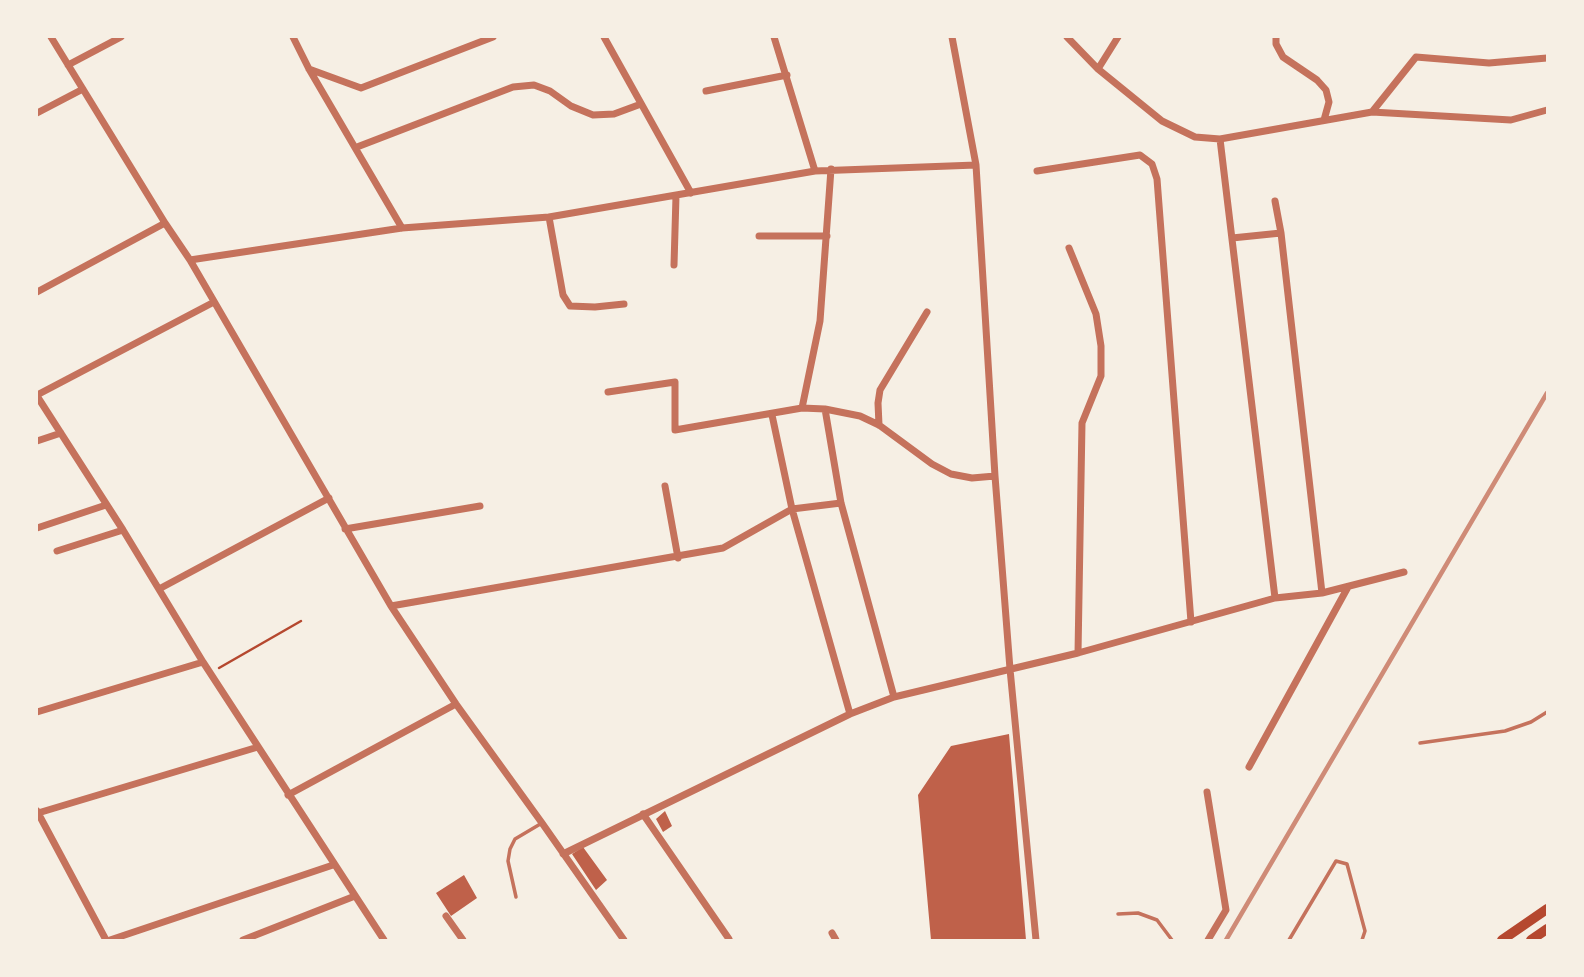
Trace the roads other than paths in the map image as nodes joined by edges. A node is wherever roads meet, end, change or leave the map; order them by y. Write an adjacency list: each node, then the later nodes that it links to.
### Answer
1 (51, 37): 12 (street)
2 (121, 37): 12 (street)
3 (293, 37): 13 (street)
4 (493, 37): 13 (street)
5 (604, 37): 18 (street)
6 (774, 37): 15 (street)
7 (952, 37): 25 (street)
8 (1067, 37): 14 (street)
9 (1118, 37): 14 (street)
10 (1276, 37): 22 (street)
11 (1547, 58): 20 (street)
12 (68, 65): 16 (street)
13 (309, 69): 24 (street)
14 (1098, 69): 23 (street)
15 (787, 75): 17 (street); 27 (street)
16 (83, 89): 21 (street); 33 (street)
17 (706, 91)
18 (640, 104): 24 (street); 29 (street)
19 (1547, 110): 20 (street)
20 (1372, 112): 22 (street)
21 (37, 113)
22 (1324, 120): 23 (street)
23 (1220, 139): 38 (street)
24 (357, 147): 34 (street)
25 (976, 165): 26 (street); 54 (street)
26 (831, 169): 27 (street); 37 (street)
27 (815, 171): 29 (street)
28 (1037, 171): 72 (street)
29 (691, 193): 30 (street)
30 (676, 196): 32 (street); 41 (street)
31 (1275, 201): 35 (street)
32 (549, 217): 34 (street); 44 (street)
33 (165, 223): 40 (street); 42 (street)
34 (402, 228): 40 (street)
35 (1281, 233): 38 (street); 69 (street)
36 (759, 236): 37 (street)
37 (827, 236): 48 (street)
38 (1232, 239): 70 (street)
39 (1069, 248): 73 (street)
40 (190, 260): 43 (street)
41 (674, 265)
42 (37, 292)
43 (215, 302): 47 (street); 56 (street)
44 (624, 303)
45 (927, 312): 51 (street)
46 (608, 391): 50 (street)
47 (37, 395): 52 (street)
48 (802, 408): 49 (street); 50 (street)
49 (825, 409): 51 (street); 57 (street)
50 (772, 415): 60 (street)
51 (879, 425): 54 (street)
52 (61, 433): 53 (street); 58 (street)
53 (37, 442)
54 (995, 475): 75 (street)
55 (665, 486): 65 (street)
56 (329, 498): 62 (street); 68 (street)
57 (841, 503): 60 (street); 76 (street)
58 (106, 505): 61 (street); 63 (street)
59 (480, 506): 62 (street)
60 (792, 509): 65 (street); 79 (street)
61 (37, 528)
62 (345, 529): 71 (street)
63 (123, 530): 64 (street); 68 (street)
64 (57, 551)
65 (678, 558): 71 (street)
66 (1404, 572): 67 (street)
67 (1348, 587): 69 (street); 83 (street)
68 (159, 589): 74 (street)
69 (1322, 593): 70 (street)
70 (1275, 598): 72 (street)
71 (391, 606): 77 (street)
72 (1191, 622): 73 (street)
73 (1078, 653): 75 (street)
74 (203, 662): 78 (street); 82 (street)
75 (1010, 669): 76 (street); 103 (street)
76 (894, 697): 79 (street)
77 (456, 704): 85 (street); 88 (street)
78 (37, 712)
79 (850, 714): 87 (street)
80 (1545, 714): 81 (lane)
81 (1420, 743)
82 (258, 747): 85 (street); 86 (street)
83 (1249, 767)
84 (1208, 792): 105 (street)
85 (288, 795): 90 (street)
86 (37, 812): 98 (street)
87 (643, 814): 89 (street); 97 (street)
88 (542, 823): 89 (street); 92 (lane)
89 (563, 854): 102 (street)
90 (334, 865): 91 (street); 98 (street)
91 (355, 896): 99 (street); 100 (street)
92 (516, 897)
93 (1547, 909): 108 (main road)
94 (1118, 914): 104 (lane)
95 (446, 916): 101 (street)
96 (1547, 929): 109 (main road)
97 (729, 939)
98 (108, 940)
99 (243, 940)
100 (384, 940)
101 (463, 940)
102 (624, 940)
103 (1036, 940)
104 (1172, 940)
105 (1208, 940)
106 (1289, 940): 107 (lane)
107 (1362, 940)
108 (1502, 940)
109 (1531, 940)

